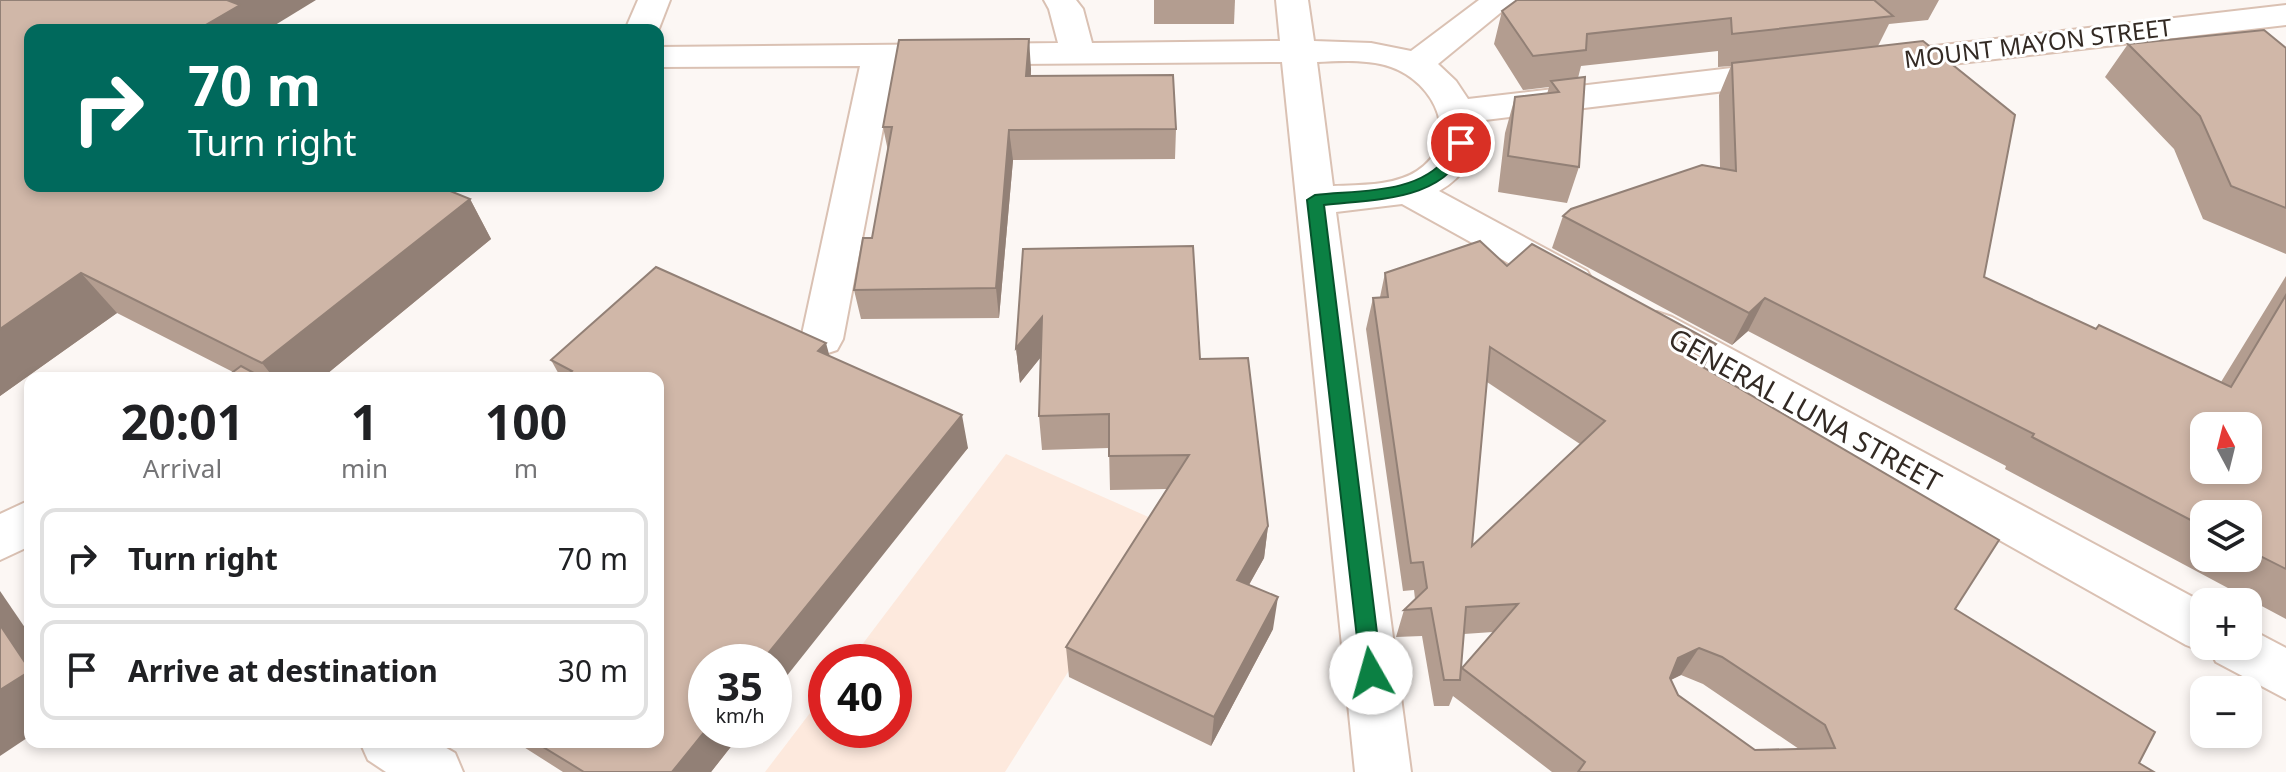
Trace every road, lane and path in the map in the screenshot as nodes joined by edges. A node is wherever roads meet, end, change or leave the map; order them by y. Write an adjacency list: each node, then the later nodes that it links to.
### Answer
1 (654, 0): 6 (street)
2 (1060, 0): 8 (street)
3 (1292, 0): 7 (street)
4 (1500, 0): 11 (street)
5 (2286, 15): 12 (street, MOUNT MAYON STREET)
6 (644, 24)
7 (1297, 52): 8 (street); 11 (street); 14 (street)
8 (1078, 53): 9 (street)
9 (880, 55): 10 (street); 15 (street)
10 (664, 57)
11 (1415, 65): 12 (street)
12 (1455, 112): 13 (street)
13 (1406, 190): 14 (street); 20 (street, GENERAL LUNA STREET)
14 (1315, 200): 25 (street)
15 (822, 339)
16 (0, 497): 17 (street)
17 (24, 514)
18 (24, 522): 19 (street)
19 (0, 540)
20 (2190, 621)
21 (2259, 660): 22 (street)
22 (2286, 675)
23 (397, 748): 24 (street)
24 (435, 772)
25 (1383, 772)

